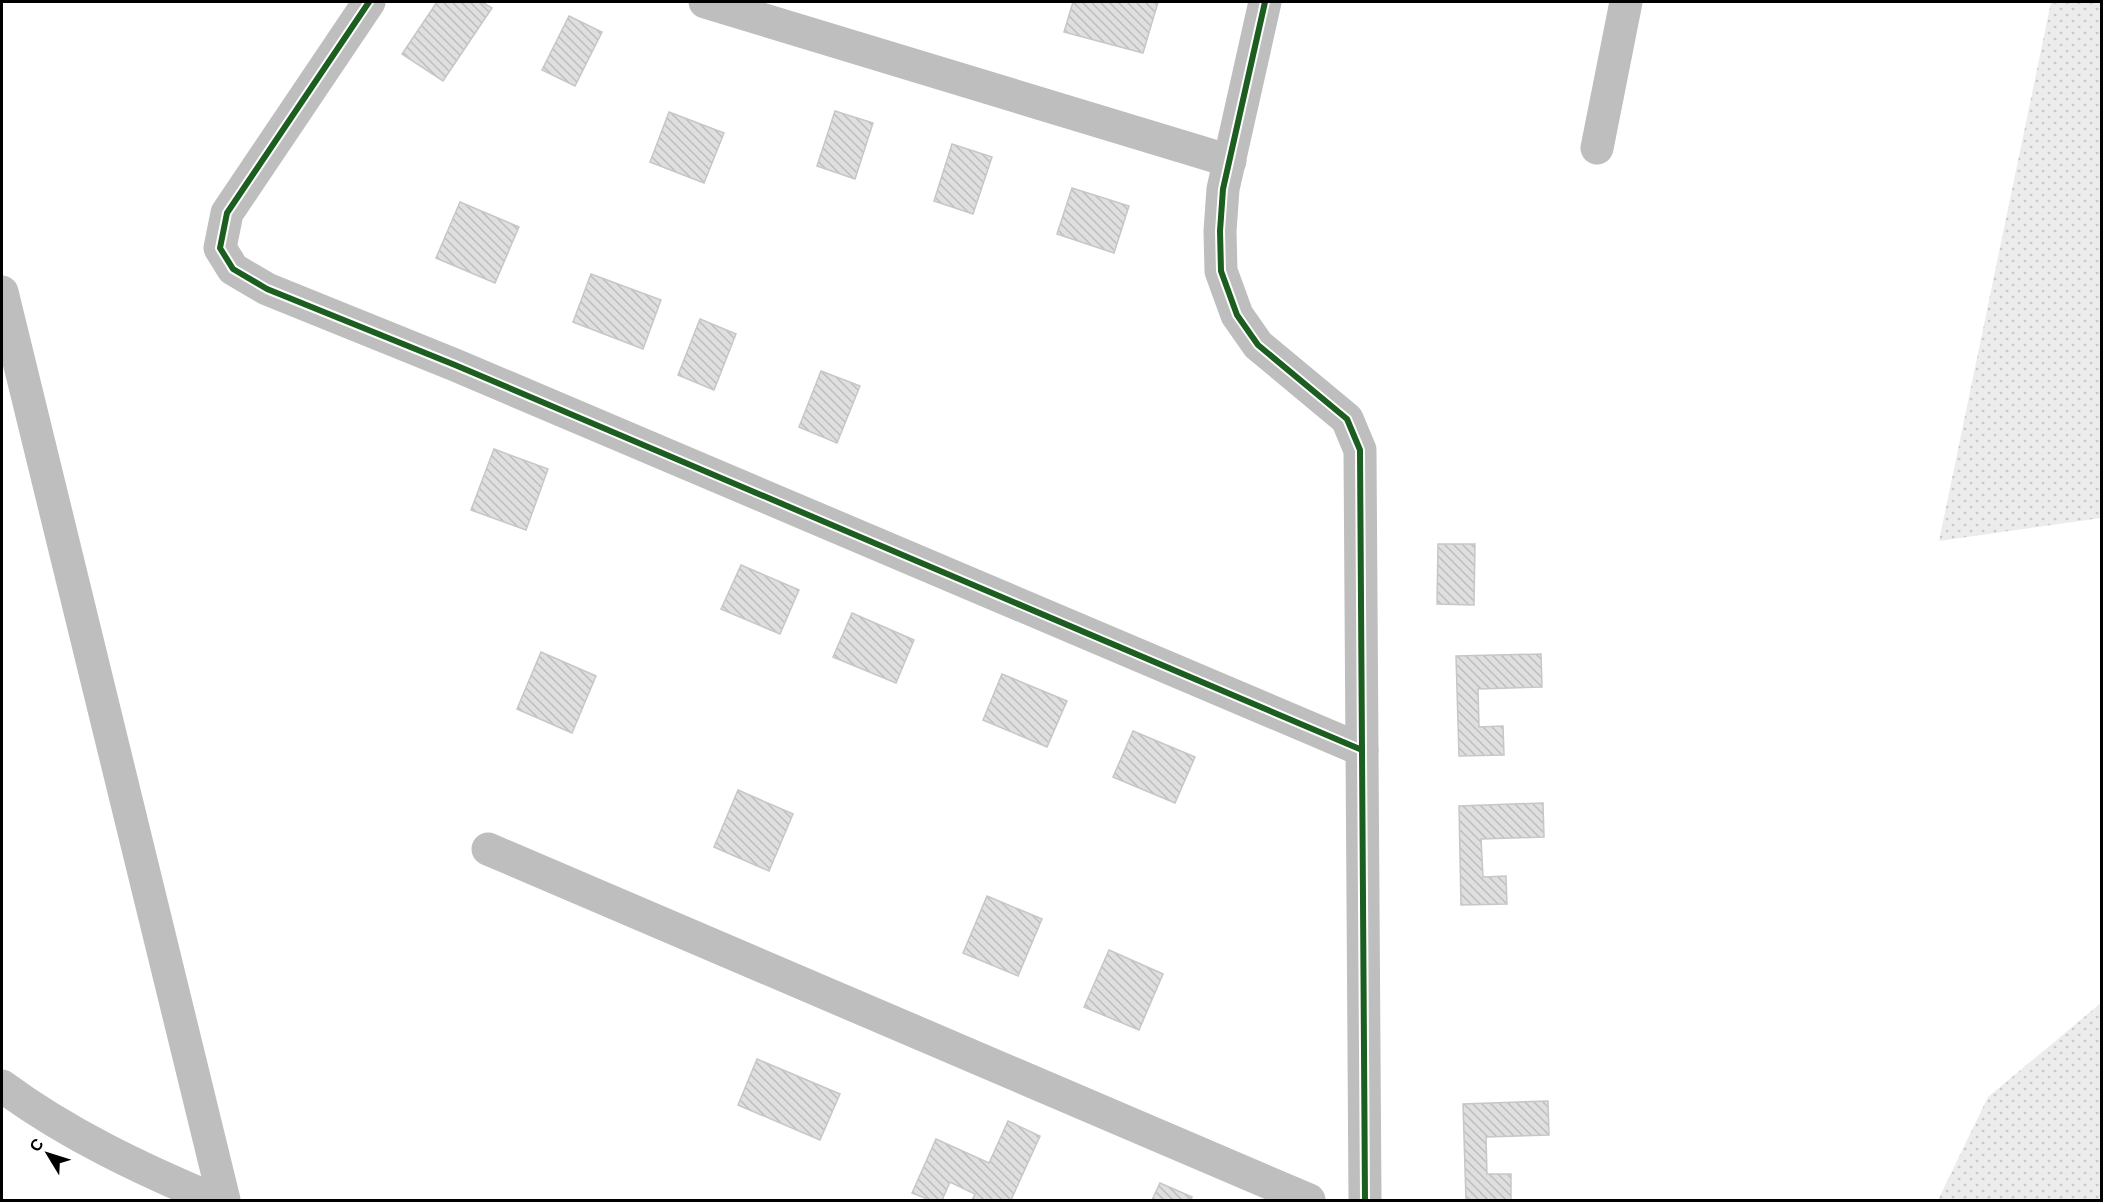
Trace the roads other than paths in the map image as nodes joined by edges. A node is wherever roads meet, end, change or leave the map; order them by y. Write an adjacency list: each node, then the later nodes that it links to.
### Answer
1 (369, 2): 8 (street)
2 (705, 2): 6 (street)
3 (1265, 2): 6 (street)
4 (1626, 2): 5 (street)
5 (1597, 148)
6 (1230, 161): 8 (street)
7 (2, 292): 12 (street)
8 (1362, 750): 14 (street)
9 (488, 849): 13 (street)
10 (2, 1086): 11 (street)
11 (215, 1200)
12 (224, 1200)
13 (1309, 1200)
14 (1365, 1200)

